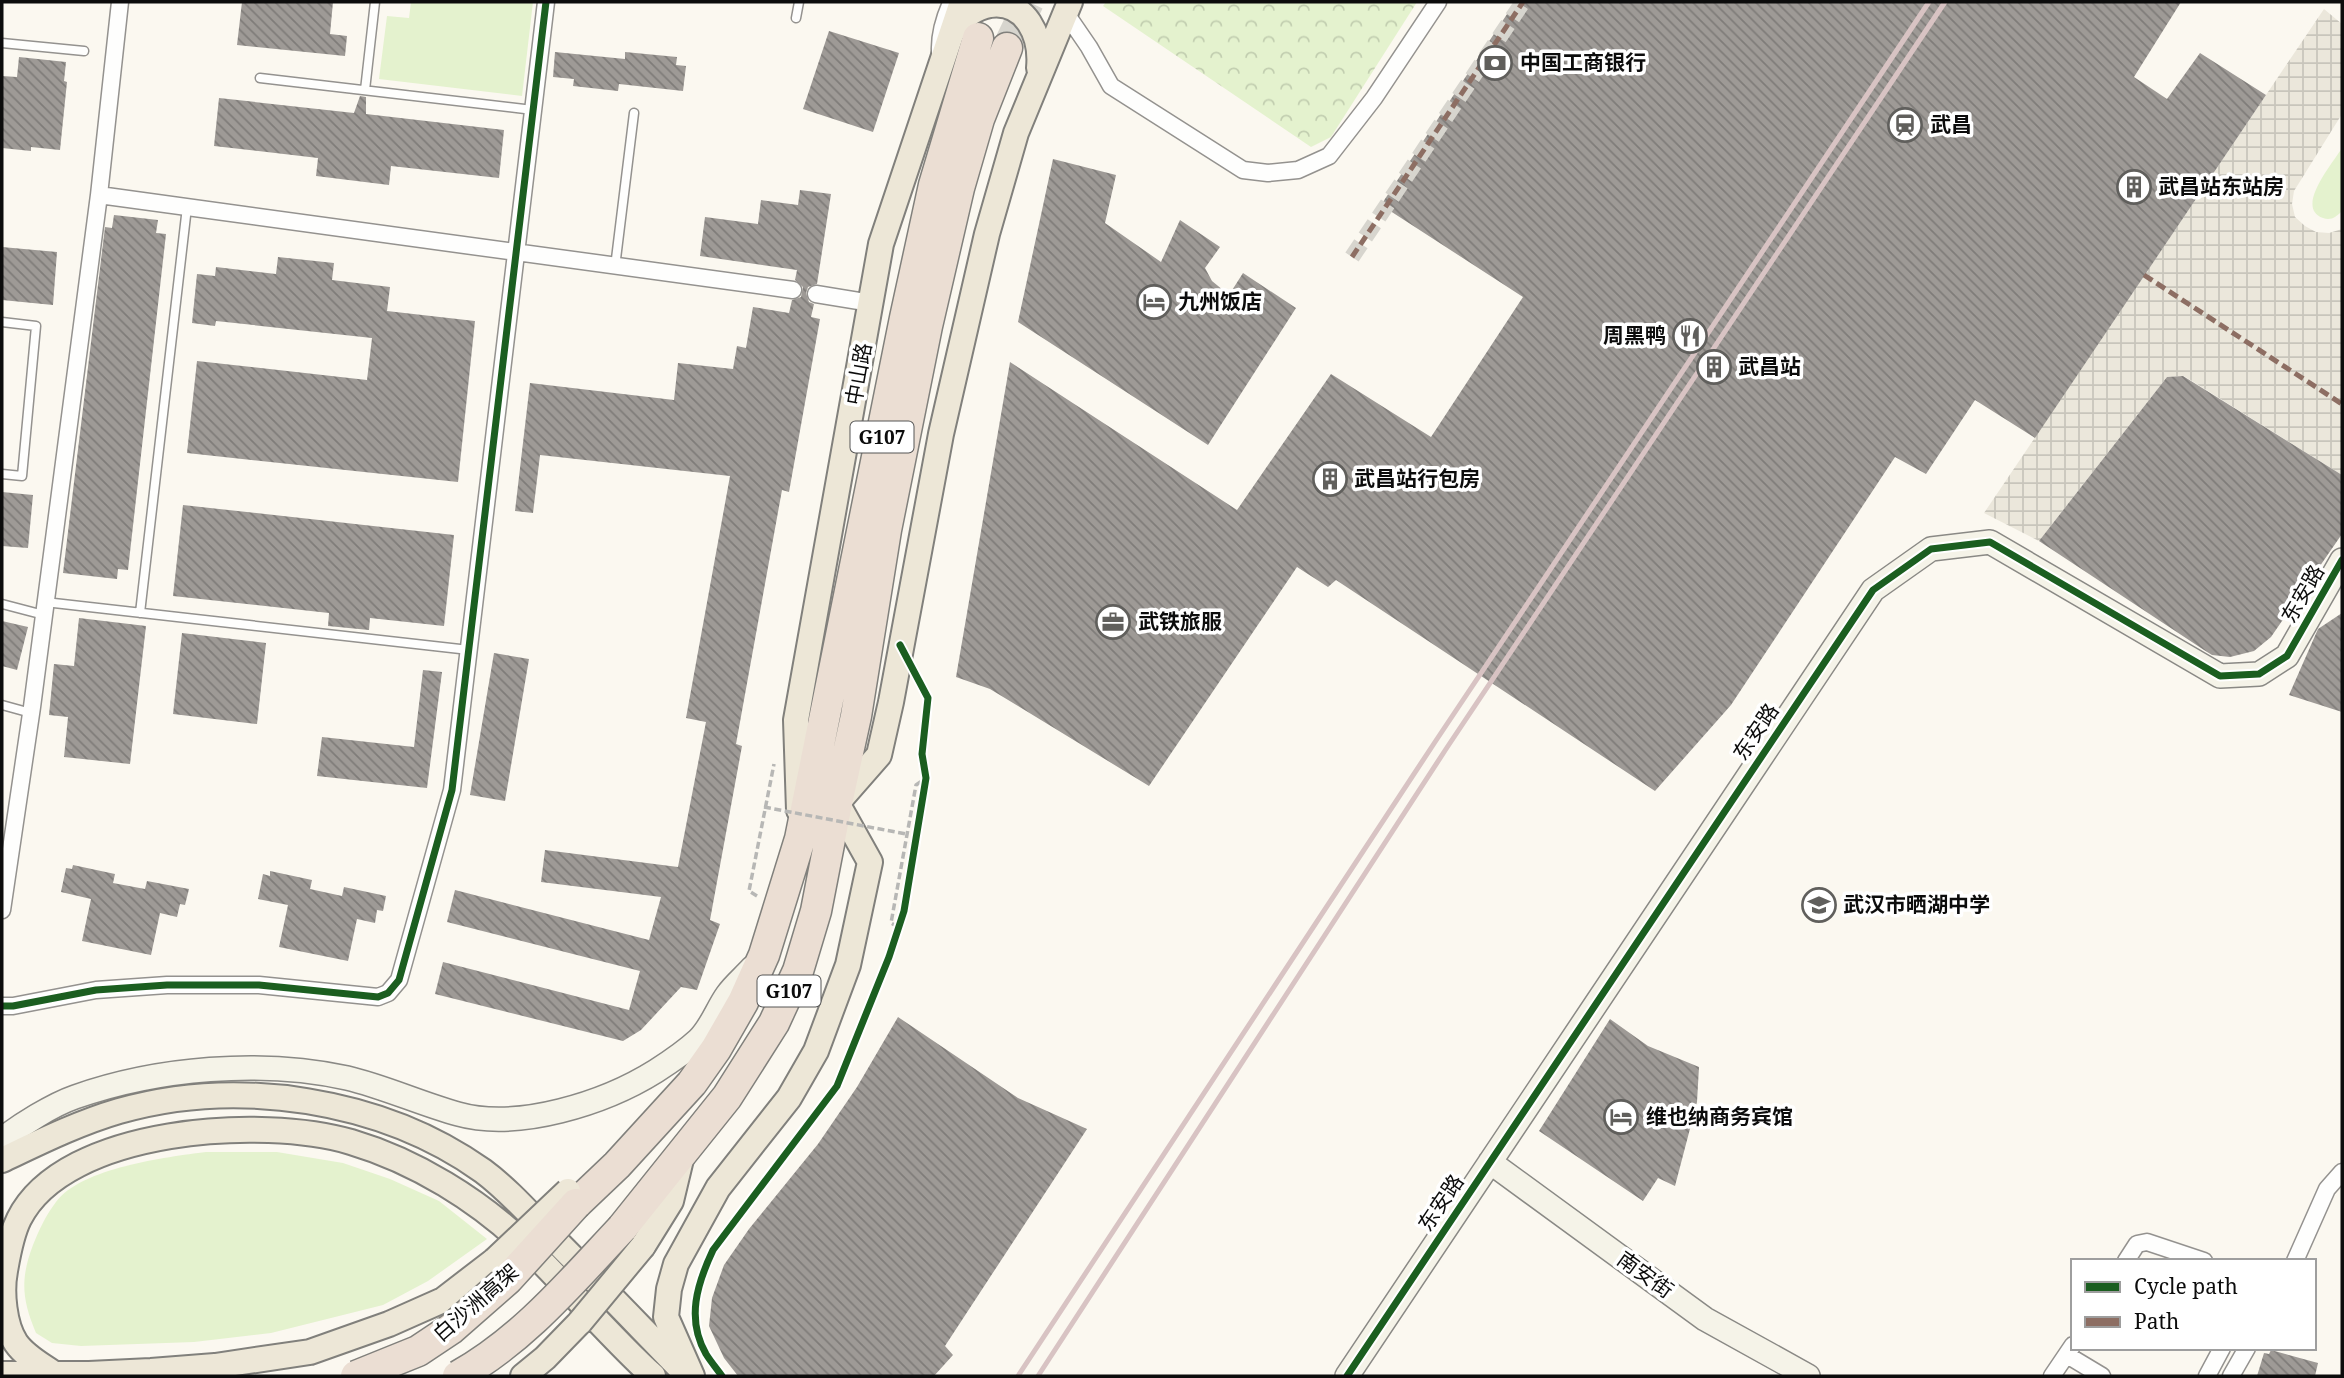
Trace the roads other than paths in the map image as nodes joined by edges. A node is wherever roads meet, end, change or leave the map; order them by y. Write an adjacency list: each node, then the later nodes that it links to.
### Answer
1 (120, 2): 20 (street)
2 (375, 2): 17 (lane)
3 (546, 2): 18 (street)
4 (799, 2): 9 (lane)
5 (947, 2): 14 (lane)
6 (962, 2): 10 (main road, 中山路)
7 (1438, 2): 8 (street)
8 (1063, 5): 16 (main road)
9 (796, 18)
10 (964, 39): 14 (main road, 中山路); 16 (main road); 38 (highway, G107)
11 (2, 43): 13 (lane)
12 (1007, 48): 36 (highway, G107)
13 (84, 51)
14 (938, 73): 26 (main road, 中山路)
15 (260, 78): 17 (lane)
16 (1038, 79): 36 (main road)
17 (365, 90): 18 (lane)
18 (533, 110): 22 (street)
19 (634, 113): 23 (lane)
20 (99, 195): 21 (street); 31 (street)
21 (187, 207): 22 (street); 32 (lane)
22 (516, 253): 23 (street); 33 (street)
23 (615, 267): 24 (street)
24 (793, 290)
25 (816, 294): 26 (street)
26 (871, 303): 38 (main road, 中山路)
27 (2, 322): 28 (lane)
28 (2, 474)
29 (2342, 560): 44 (street, 东安路)
30 (2, 604): 31 (lane)
31 (45, 608): 32 (lane); 35 (street)
32 (140, 612): 33 (lane)
33 (469, 650): 41 (street)
34 (2, 705): 35 (lane)
35 (30, 713): 37 (street)
36 (837, 803): 47 (highway, G107); 60 (main road)
37 (7, 831): 39 (street)
38 (800, 839): 40 (highway, G107)
39 (2, 911)
40 (764, 956): 42 (street); 46 (highway, 白沙洲高架 / G107)
41 (2, 1006)
42 (2, 1139)
43 (2, 1160): 60 (main road)
44 (1490, 1162): 61 (street, 东安路); 62 (street, 南安街)
45 (2342, 1172): 50 (street)
46 (572, 1197): 54 (main road, bridge); 56 (highway, 白沙洲高架, bridge)
47 (632, 1237): 57 (highway, bridge); 58 (main road, bridge)
48 (2127, 1259): 49 (street)
49 (2198, 1259)
50 (2296, 1259)
51 (2070, 1350): 63 (street); 64 (street)
52 (2221, 1350): 65 (street)
53 (2246, 1350): 66 (street)
54 (53, 1373): 55 (main road); 59 (main road)
55 (2, 1374)
56 (356, 1376)
57 (458, 1376)
58 (523, 1376)
59 (653, 1376)
60 (690, 1376)
61 (1347, 1376)
62 (1808, 1376)
63 (2052, 1376)
64 (2102, 1376)
65 (2207, 1376)
66 (2231, 1376)

